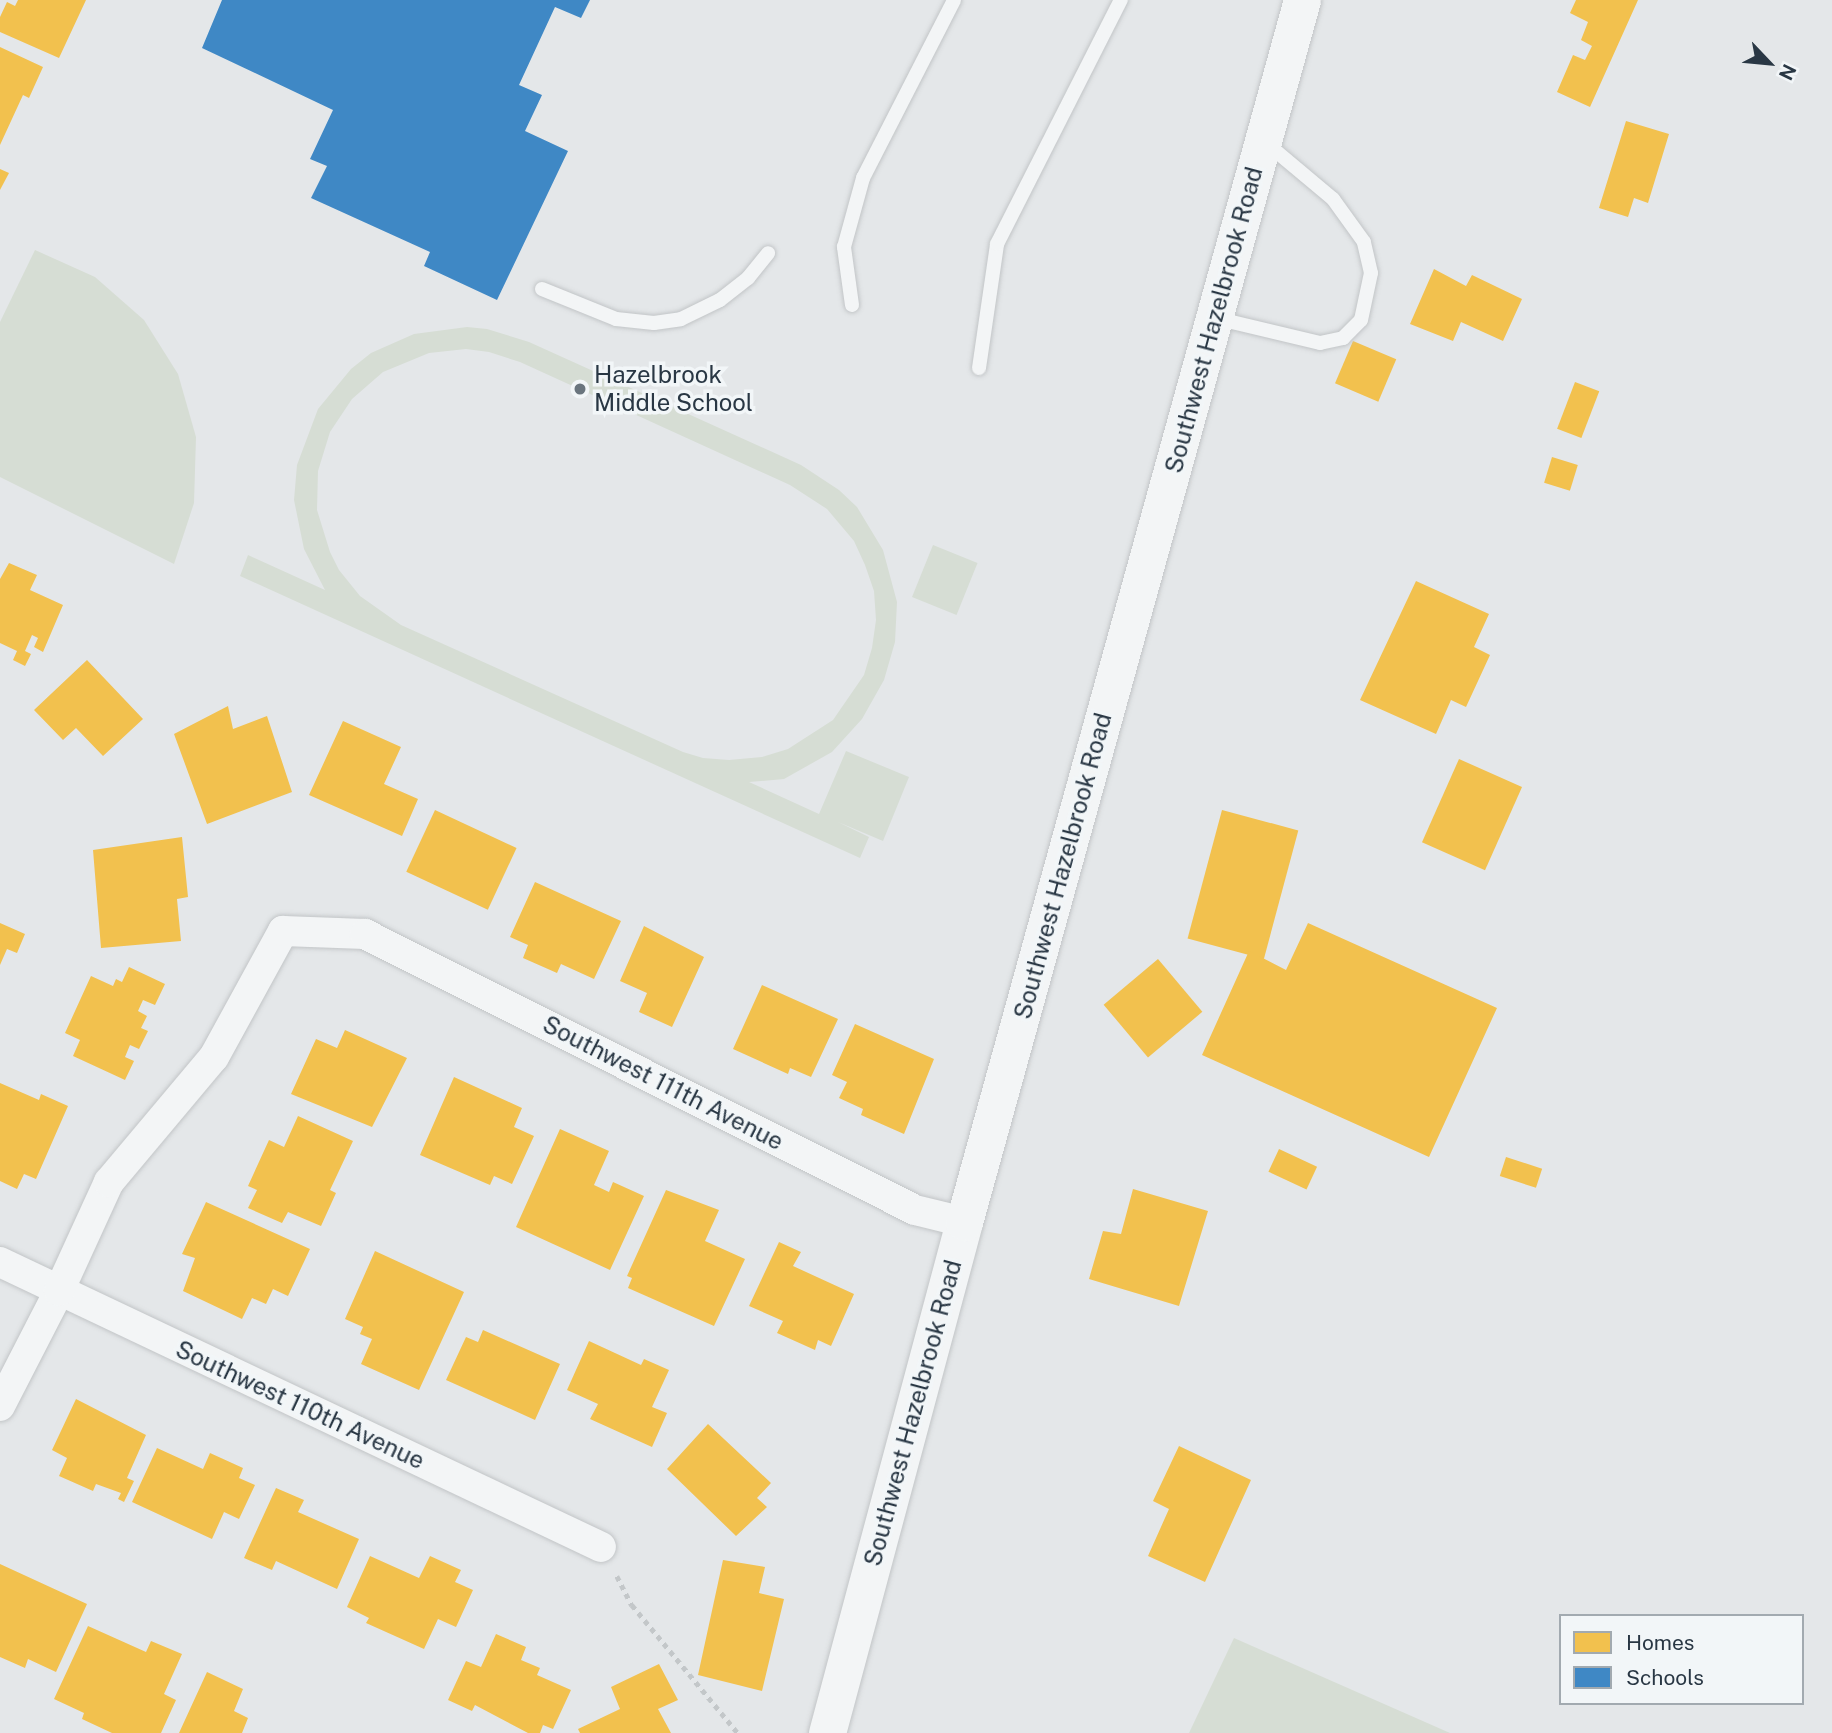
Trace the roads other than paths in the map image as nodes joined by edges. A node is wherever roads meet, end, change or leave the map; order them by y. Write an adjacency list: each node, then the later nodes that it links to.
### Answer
1 (954, 0): 7 (lane)
2 (1121, 0): 9 (lane)
3 (1302, 0): 4 (street, Southwest Hazelbrook Road)
4 (1264, 141): 8 (street, Southwest Hazelbrook Road); 8 (lane)
5 (768, 253): 6 (lane)
6 (542, 289)
7 (852, 305)
8 (1214, 318): 10 (street, Southwest Hazelbrook Road)
9 (979, 368)
10 (964, 1222): 12 (street, Southwest 111th Avenue); 15 (street, Southwest Hazelbrook Road)
11 (0, 1262): 12 (street, Southwest 110th Avenue)
12 (59, 1290): 13 (street); 14 (street, Southwest 110th Avenue)
13 (0, 1406)
14 (601, 1547)
15 (827, 1733)

